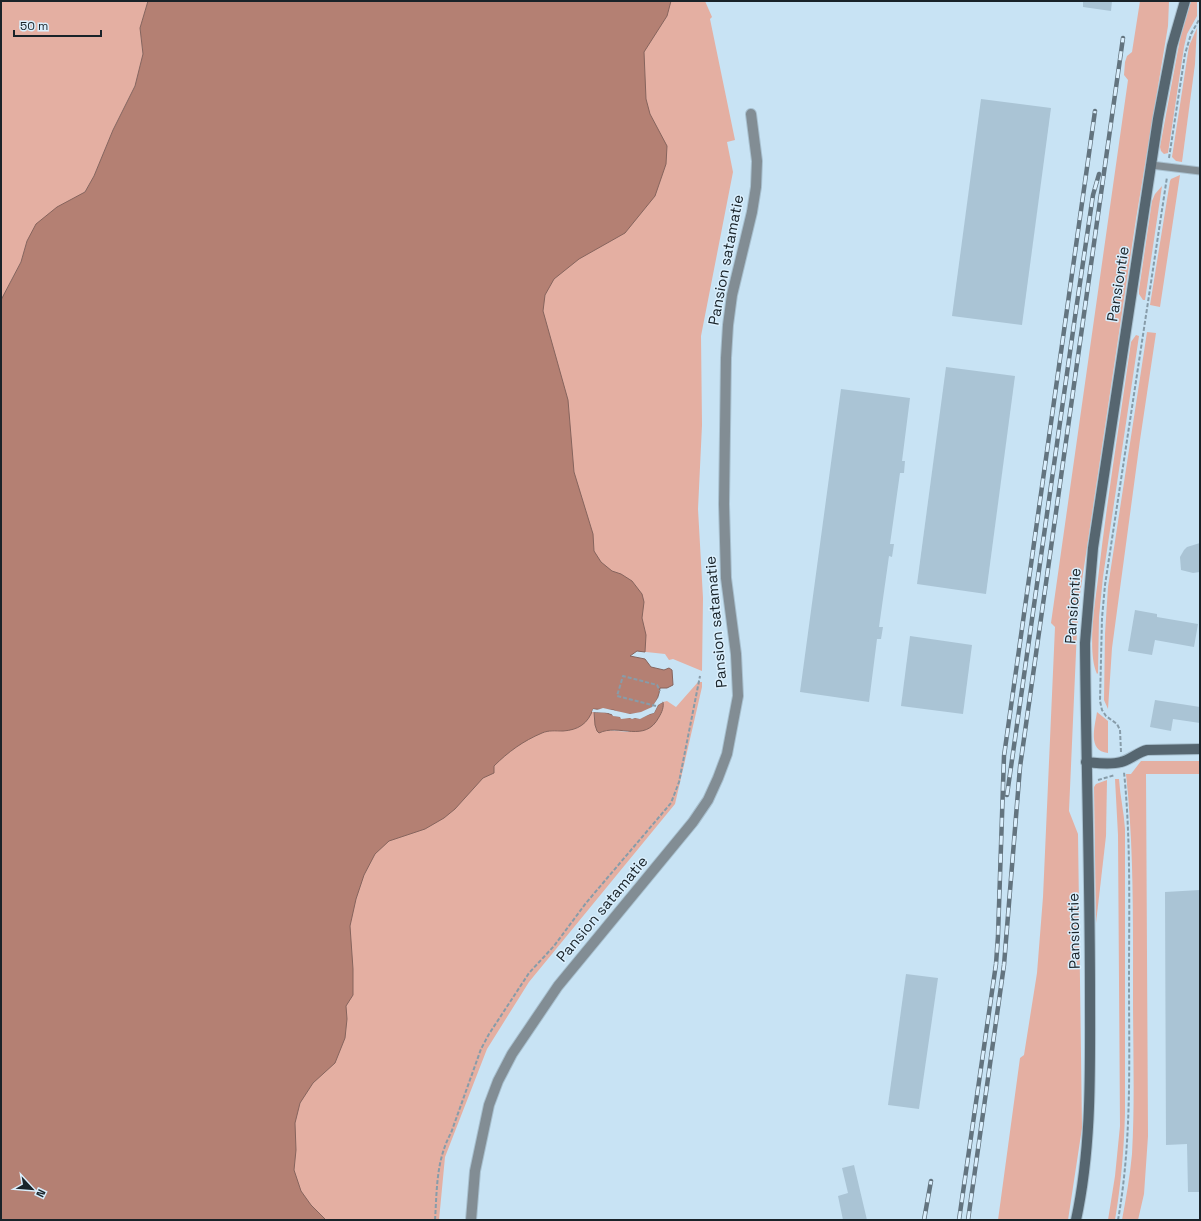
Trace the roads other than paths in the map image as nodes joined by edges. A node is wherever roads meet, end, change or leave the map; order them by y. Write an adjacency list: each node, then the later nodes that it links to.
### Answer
1 (1184, 1): 3 (street, Pansiontie)
2 (751, 114): 7 (street, Pansion satamatie)
3 (1151, 165): 4 (lane); 6 (street, Pansiontie)
4 (1200, 171)
5 (1200, 749): 6 (street)
6 (1086, 762): 8 (street, Pansiontie)
7 (471, 1220)
8 (1076, 1220)

